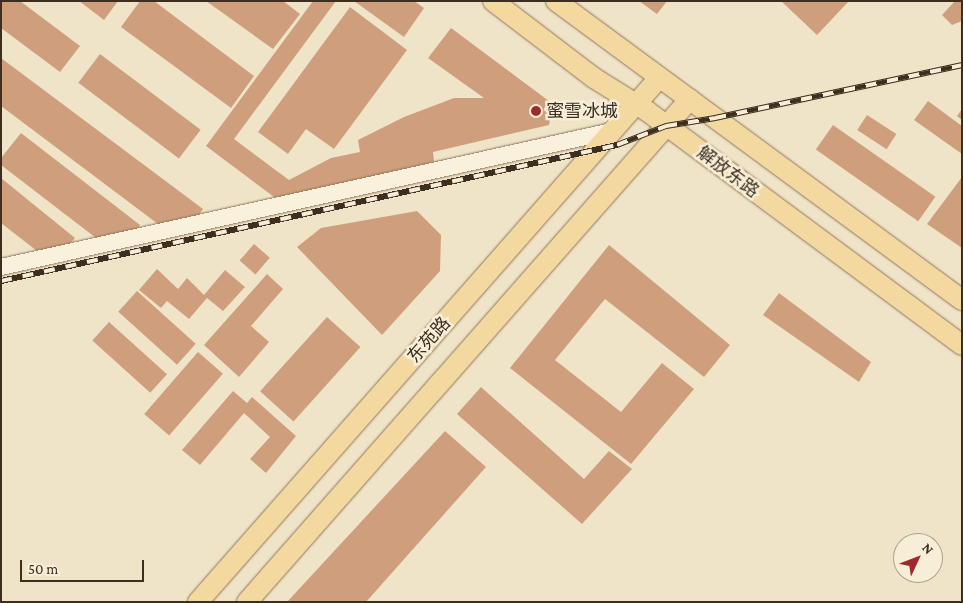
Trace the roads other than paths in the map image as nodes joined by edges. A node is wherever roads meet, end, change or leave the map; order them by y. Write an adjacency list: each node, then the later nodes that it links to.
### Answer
1 (493, 1): 5 (main road, 解放东路)
2 (556, 1): 3 (main road, 解放东路)
3 (659, 78): 4 (main road, 解放东路); 5 (main road, 东苑路)
4 (690, 99): 6 (main road, 东苑路); 9 (main road, 解放东路)
5 (636, 104): 6 (main road, 解放东路); 7 (main road, 东苑路)
6 (666, 126): 10 (main road, 解放东路); 12 (main road, 东苑路)
7 (612, 132): 8 (street); 11 (main road, 东苑路)
8 (1, 267)
9 (962, 300)
10 (962, 345)
11 (198, 602)
12 (247, 602)

